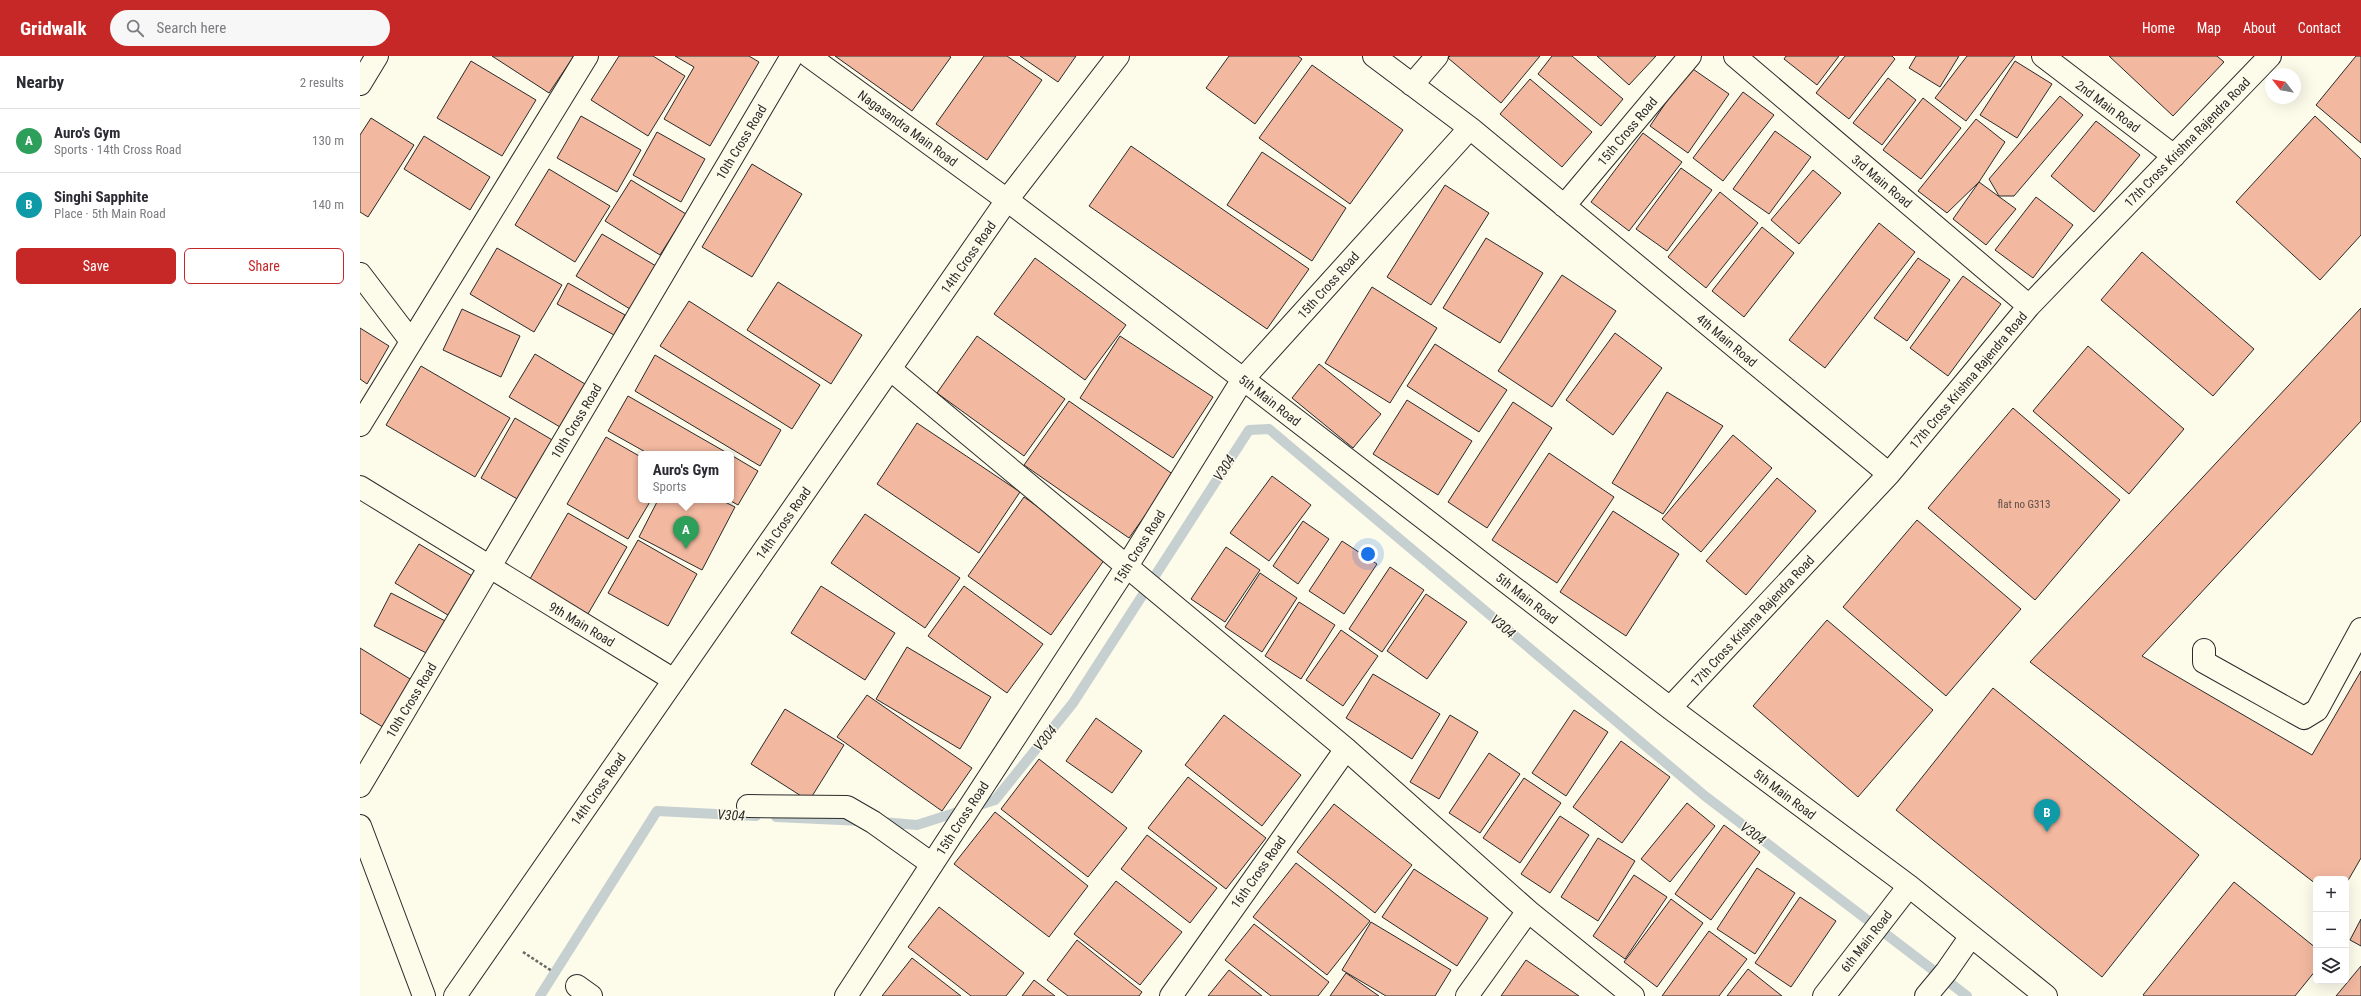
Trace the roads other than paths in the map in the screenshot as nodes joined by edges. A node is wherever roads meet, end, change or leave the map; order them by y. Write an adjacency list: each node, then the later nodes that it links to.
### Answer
1 (377, 56): 12 (street)
2 (587, 56): 20 (street)
3 (792, 56): 27 (street, 10th Cross Road)
4 (809, 56): 16 (street, Nagasandra Main Road)
5 (1118, 56): 16 (street, 14th Cross Road)
6 (1374, 56): 13 (street, 4th Main Road)
7 (1437, 56): 13 (street)
8 (1690, 56): 17 (street, 15th Cross Road)
9 (1735, 56): 19 (street, 3rd Main Road)
10 (2043, 56): 15 (street, 2nd Main Road)
11 (2270, 56): 15 (street, 17th Cross Krishna Rajendra Road)
12 (360, 84)
13 (1412, 85): 14 (street, 4th Main Road)
14 (1470, 128): 17 (street, 4th Main Road); 22 (street, 15th Cross Road)
15 (2174, 156): 19 (street, 17th Cross Krishna Rajendra Road)
16 (1007, 200): 21 (street, 14th Cross Road); 22 (street, 5th Main Road)
17 (1564, 206): 24 (street, 4th Main Road)
18 (360, 274): 20 (street)
19 (2029, 306): 24 (street, 17th Cross Krishna Rajendra Road)
20 (411, 340): 23 (street)
21 (890, 369): 26 (street); 30 (street, 14th Cross Road)
22 (1243, 379): 26 (street, 15th Cross Road); 31 (street, 5th Main Road)
23 (360, 425)
24 (1889, 474): 31 (street, 17th Cross Krishna Rajendra Road)
25 (360, 488): 27 (street, 9th Main Road)
26 (1127, 566): 32 (street); 36 (street, 15th Cross Road)
27 (489, 568): 30 (street, 9th Main Road); 33 (street, 10th Cross Road)
28 (2361, 629): 29 (street)
29 (2204, 650)
30 (674, 680): 41 (street, 14th Cross Road)
31 (1670, 708): 37 (street, 5th Main Road)
32 (1346, 749): 38 (street); 43 (street, 16th Cross Road)
33 (360, 786)
34 (748, 806): 36 (street)
35 (360, 826): 40 (street)
36 (932, 864): 42 (street, 15th Cross Road)
37 (1909, 886): 39 (street, 5th Main Road); 46 (street, 6th Main Road)
38 (1528, 911): 44 (street); 45 (street)
39 (1971, 936): 47 (street); 48 (street, 5th Main Road)
40 (424, 996)
41 (455, 996)
42 (846, 996)
43 (1171, 996)
44 (1466, 996)
45 (1633, 996)
46 (1824, 996)
47 (1926, 996)
48 (2046, 996)

